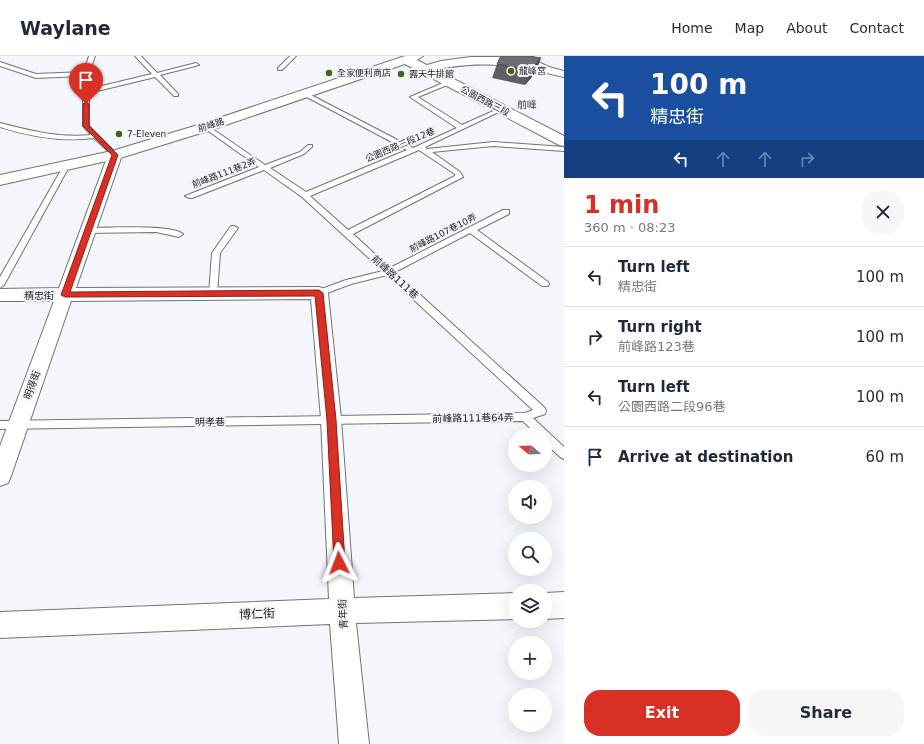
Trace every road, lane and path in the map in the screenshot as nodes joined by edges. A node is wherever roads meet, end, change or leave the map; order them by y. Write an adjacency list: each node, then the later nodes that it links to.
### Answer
1 (92, 56): 11 (lane)
2 (138, 56): 13 (lane)
3 (293, 56): 8 (lane)
4 (526, 56): 10 (street)
5 (408, 57): 9 (main road, 公園西路三段); 16 (main road, 前峰路)
6 (0, 64): 11 (lane)
7 (196, 65): 13 (lane)
8 (280, 69)
9 (424, 69): 10 (street); 14 (main road, 公園西路三段)
10 (545, 69): 12 (street)
11 (86, 74): 15 (lane)
12 (564, 74)
13 (156, 75): 15 (lane); 17 (lane)
14 (450, 82): 18 (main road, 公園西路三段); 21 (lane)
15 (86, 92): 22 (lane)
16 (304, 94): 20 (main road, 前峰路); 27 (lane)
17 (176, 95)
18 (502, 109): 21 (lane, 公園西路三段12巷); 23 (main road, 公園西路三段)
19 (0, 125): 22 (lane)
20 (206, 127): 28 (main road, 前峰路); 30 (lane, 前峰路111巷)
21 (462, 128): 25 (lane, 公園西路三段12巷)
22 (96, 136): 28 (lane)
23 (564, 142)
24 (310, 146): 30 (lane, 前峰路111巷2弄)
25 (423, 149): 26 (lane, 公園西路三段12巷); 27 (lane, 公園西路三段12巷); 39 (lane)
26 (564, 149)
27 (412, 150): 32 (lane, 公園西路三段12巷)
28 (115, 155): 29 (main road, 前峰路); 37 (street, 明得街)
29 (68, 165): 31 (main road, 前峰路); 42 (lane)
30 (265, 168): 32 (lane, 前峰路111巷); 33 (lane, 前峰路111巷2弄)
31 (0, 180)
32 (305, 195): 39 (lane, 前峰路111巷)
33 (189, 196)
34 (506, 212): 36 (lane, 前峰路107巷10弄)
35 (234, 228): 44 (lane)
36 (471, 230): 40 (lane, 前峰路107巷10弄); 41 (lane)
37 (88, 232): 38 (lane); 46 (street, 明得街)
38 (178, 234)
39 (347, 234): 40 (lane, 前峰路111巷)
40 (389, 272): 43 (lane, 前峰路107巷10弄); 47 (lane, 前峰路111巷)
41 (545, 284)
42 (0, 285)
43 (319, 293): 44 (street, 精忠街); 49 (street, 青年街)
44 (213, 294): 46 (street, 精忠街)
45 (0, 295): 46 (street, 精忠街)
46 (65, 295): 50 (street, 明得街)
47 (525, 417): 48 (lane, 前峰路111巷64弄); 51 (lane)
48 (420, 418): 49 (lane, 明孝巷)
49 (331, 420): 50 (lane, 明孝巷); 58 (street, 青年街)
50 (9, 425): 54 (street, 明得街)
51 (536, 428)
52 (552, 443): 53 (lane)
53 (564, 454)
54 (0, 476)
55 (564, 605): 57 (street)
56 (508, 606): 58 (street, 博仁街)
57 (552, 606)
58 (342, 611): 59 (street, 博仁街); 60 (street, 青年街)
59 (0, 624)
60 (354, 744)

